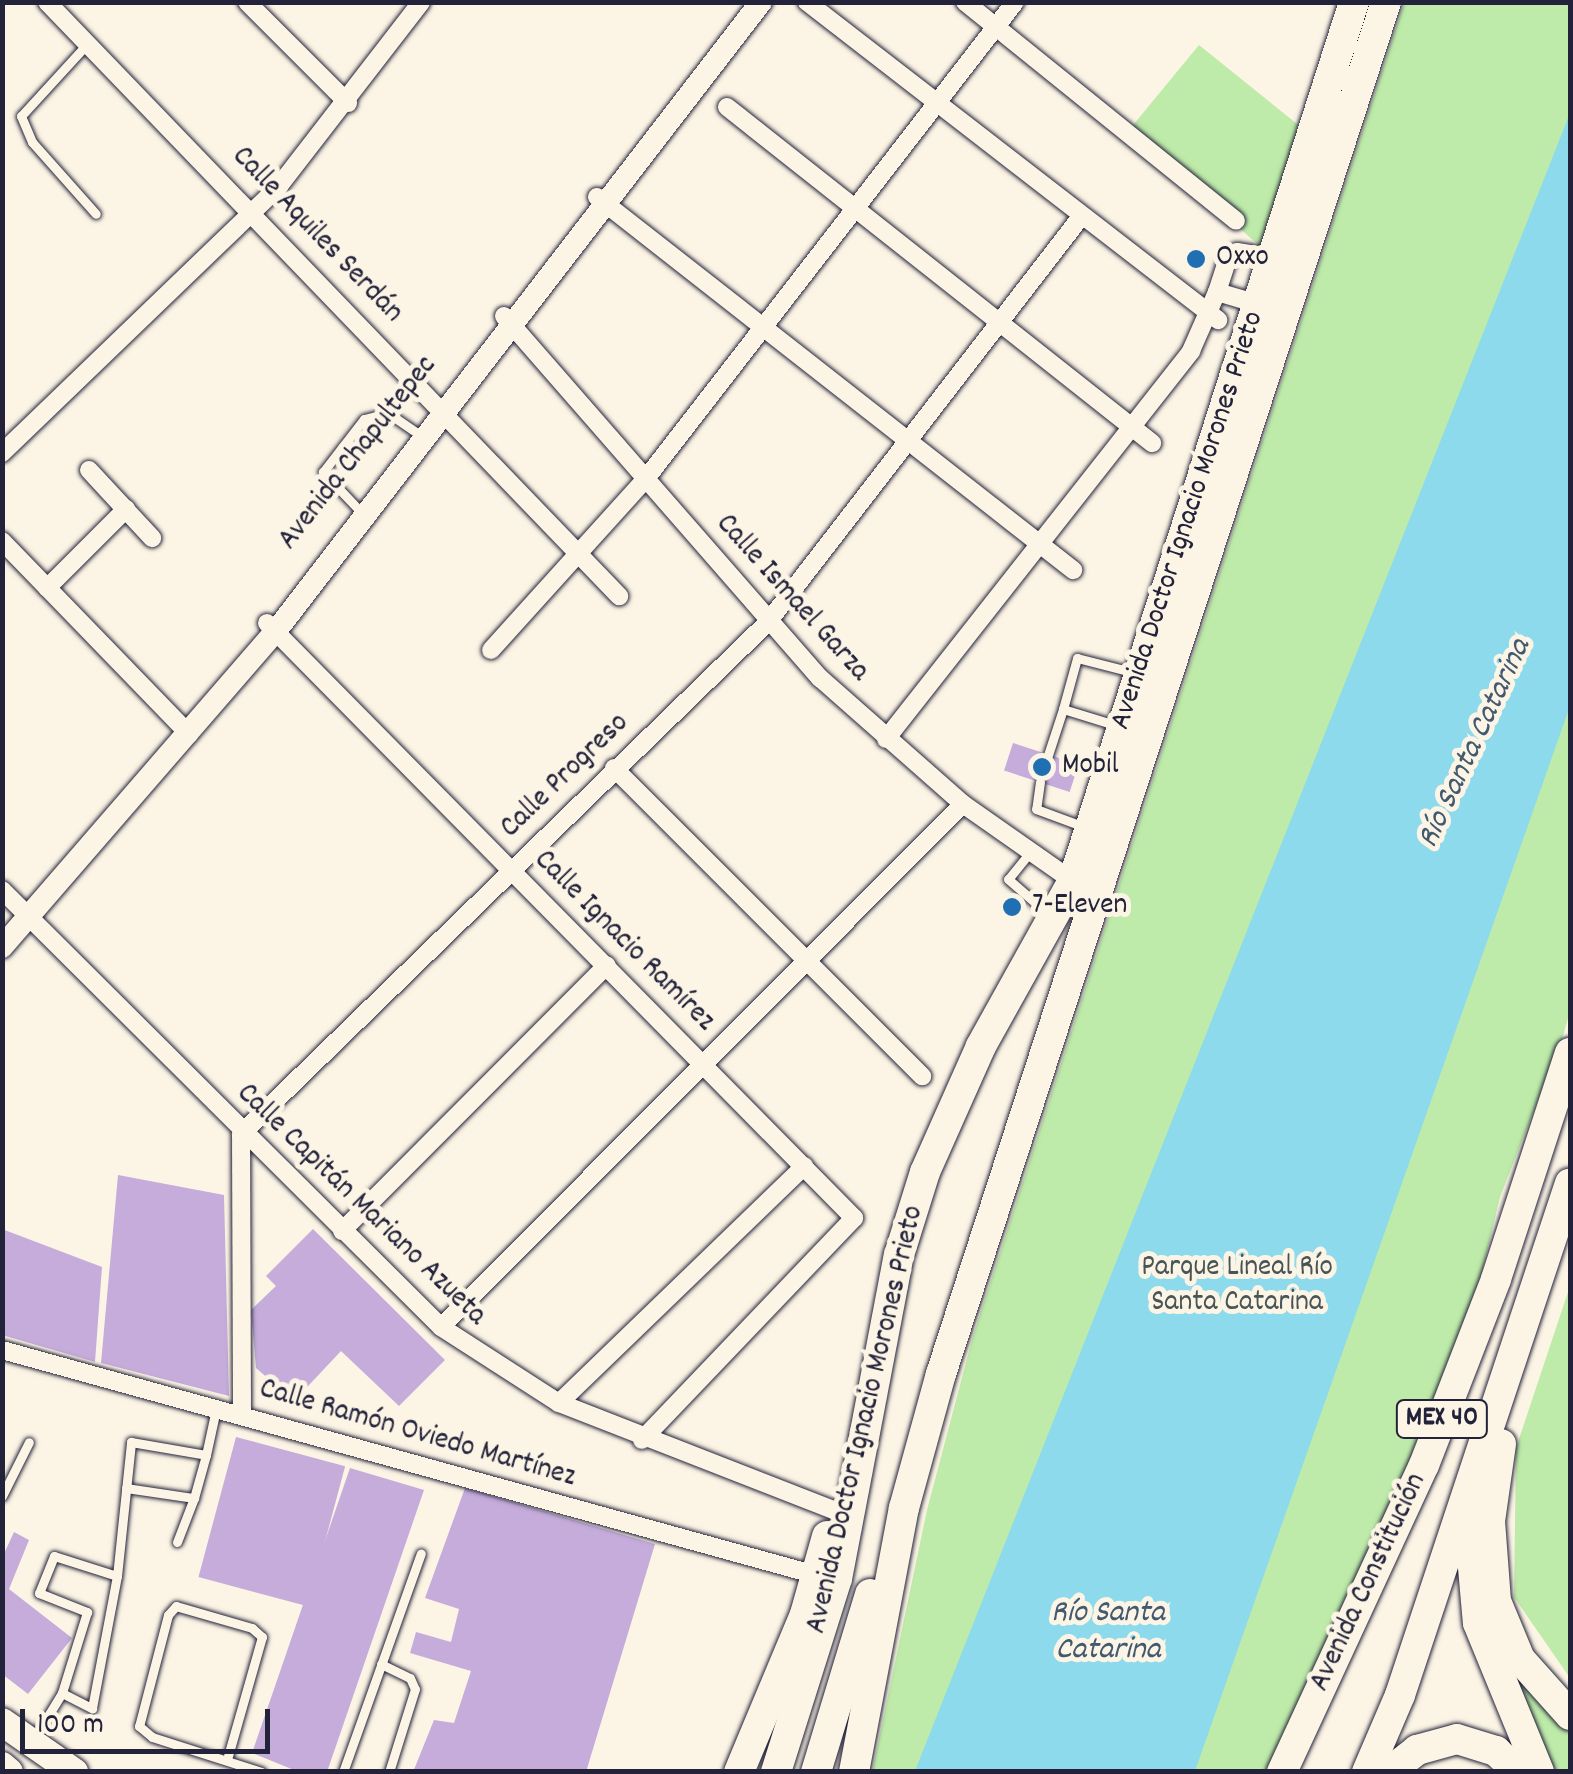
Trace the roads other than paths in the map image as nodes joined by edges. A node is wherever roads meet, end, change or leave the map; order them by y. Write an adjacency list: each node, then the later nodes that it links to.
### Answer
1 (47, 2): 12 (street, Calle Aquiles Serdán)
2 (247, 2): 13 (street)
3 (421, 2): 13 (street)
4 (748, 2): 16 (main road, Avenida Chapultepec)
5 (761, 2): 16 (main road)
6 (807, 2): 14 (street)
7 (966, 2): 11 (street)
8 (1015, 2): 11 (street)
9 (1354, 2): 22 (highway, Avenida Doctor Ignacio Morones Prieto)
10 (1386, 2): 69 (highway, Avenida Doctor Ignacio Morones Prieto)
11 (996, 26): 14 (street); 21 (street)
12 (88, 43): 18 (street, Calle Aquiles Serdán); 19 (lane)
13 (348, 103): 18 (street)
14 (934, 104): 17 (street); 20 (street)
15 (727, 107): 17 (street)
16 (601, 200): 27 (main road, Avenida Chapultepec); 28 (street)
17 (856, 204): 26 (street); 28 (street)
18 (254, 211): 29 (street, Calle Aquiles Serdán); 34 (street)
19 (96, 214)
20 (1080, 218): 25 (street); 26 (street, Calle Progreso)
21 (1236, 221)
22 (1273, 258): 23 (street); 24 (highway, Avenida Doctor Ignacio Morones Prieto)
23 (1218, 292): 24 (street); 25 (street)
24 (1258, 304): 49 (highway, Avenida Doctor Ignacio Morones Prieto)
25 (1214, 317): 30 (street)
26 (1002, 319): 30 (street); 32 (street, Calle Progreso)
27 (507, 320): 29 (main road, Avenida Chapultepec); 36 (street, Calle Ismael Garza)
28 (761, 327): 32 (street); 36 (street)
29 (441, 405): 31 (main road, Avenida Chapultepec); 42 (street, Calle Aquiles Serdán)
30 (1133, 428): 33 (street); 41 (street)
31 (419, 434): 38 (main road, Avenida Chapultepec); 38 (lane)
32 (906, 443): 41 (street); 46 (street, Calle Progreso)
33 (1152, 443)
34 (2, 453)
35 (90, 470): 37 (street)
36 (648, 476): 42 (street); 46 (street, Calle Ismael Garza)
37 (126, 509): 39 (street); 44 (street)
38 (360, 511): 47 (main road, Avenida Chapultepec)
39 (152, 538)
40 (2, 540): 44 (street)
41 (1042, 546): 43 (street); 53 (street)
42 (582, 557): 45 (street, Calle Aquiles Serdán); 48 (street)
43 (1074, 570)
44 (47, 588): 52 (street)
45 (619, 596)
46 (768, 622): 53 (street, Calle Ismael Garza); 55 (street, Calle Progreso)
47 (271, 627): 52 (main road, Avenida Chapultepec); 60 (street, Calle Ignacio Ramírez)
48 (492, 650)
49 (1140, 674): 50 (lane); 51 (highway, Avenida Doctor Ignacio Morones Prieto)
50 (1063, 709): 51 (lane); 54 (lane)
51 (1123, 727): 58 (highway, Avenida Doctor Ignacio Morones Prieto)
52 (185, 731): 63 (main road, Avenida Chapultepec)
53 (886, 739): 57 (street, Calle Ismael Garza)
54 (1048, 754)
55 (614, 768): 60 (street, Calle Progreso); 67 (street)
56 (1040, 782): 58 (lane)
57 (963, 804): 59 (street, Calle Ismael Garza); 67 (street)
58 (1090, 829): 61 (highway, Avenida Doctor Ignacio Morones Prieto)
59 (1030, 851): 61 (street, Calle Ismael Garza); 64 (lane)
60 (512, 868): 68 (street, Calle Ignacio Ramírez); 74 (street, Calle Progreso)
61 (1073, 881): 64 (highway, Avenida Doctor Ignacio Morones Prieto)
62 (2, 890): 63 (street, Calle Capitán Mariano Azueta)
63 (26, 913): 65 (main road, Avenida Chapultepec); 66 (main road); 74 (street, Calle Capitán Mariano Azueta)
64 (1054, 920): 69 (highway); 93 (highway, Avenida Doctor Ignacio Morones Prieto)
65 (2, 928)
66 (2, 948)
67 (805, 961): 71 (street); 72 (street)
68 (607, 966): 71 (street, Calle Ignacio Ramírez); 78 (street)
69 (1044, 1043): 92 (highway, Avenida Doctor Ignacio Morones Prieto)
70 (1570, 1053): 77 (highway, Avenida Constitución / MEX 40)
71 (705, 1063): 75 (street, Calle Ignacio Ramírez); 79 (street)
72 (922, 1076)
73 (1570, 1091): 77 (highway)
74 (241, 1134): 78 (street, Calle Capitán Mariano Azueta); 84 (street)
75 (804, 1166): 82 (street); 85 (street, Calle Ignacio Ramírez)
76 (1570, 1183): 81 (highway, Avenida Constitución / MEX 40)
77 (1526, 1189): 116 (highway, Avenida Constitución / MEX 40)
78 (342, 1231): 79 (street, Calle Capitán Mariano Azueta)
79 (441, 1327): 82 (street, Calle Capitán Mariano Azueta)
80 (2, 1350): 83 (street, Calle Ramón Oviedo Martínez)
81 (1504, 1394): 88 (highway, Avenida Constitución / MEX 40); 102 (highway)
82 (559, 1403): 85 (street, Calle Capitán Mariano Azueta)
83 (216, 1408): 84 (street, Calle Ramón Oviedo Martínez); 87 (lane)
84 (242, 1415): 97 (street, Calle Ramón Oviedo Martínez)
85 (642, 1440): 93 (street, Calle Capitán Mariano Azueta)
86 (29, 1442): 90 (lane)
87 (206, 1455): 89 (lane); 91 (lane)
88 (1473, 1480): 117 (highway, Avenida Constitución / MEX 40); 120 (highway)
89 (126, 1488): 91 (lane); 96 (lane)
90 (2, 1496)
91 (194, 1498): 94 (lane)
92 (904, 1508): 114 (highway); 115 (highway, Avenida Doctor Ignacio Morones Prieto)
93 (843, 1514): 97 (highway); 113 (highway, Avenida Doctor Ignacio Morones Prieto)
94 (177, 1542)
95 (420, 1553): 100 (lane)
96 (117, 1576): 98 (lane); 99 (lane)
97 (816, 1576): 112 (highway)
98 (87, 1612): 99 (lane); 101 (lane)
99 (109, 1620): 101 (lane)
100 (381, 1664): 110 (lane); 111 (lane)
101 (62, 1693): 104 (lane)
102 (1570, 1715)
103 (2, 1722): 104 (main road)
104 (31, 1742): 108 (main road)
105 (228, 1756): 105 (lane); 109 (lane)
106 (2, 1766): 107 (main road)
107 (10, 1772)
108 (74, 1772)
109 (262, 1772)
110 (343, 1772)
111 (389, 1772)
112 (739, 1772)
113 (776, 1772)
114 (816, 1772)
115 (854, 1772)
116 (1282, 1772)
117 (1367, 1772)
118 (1389, 1772): 119 (highway)
119 (1518, 1772)
120 (1539, 1772)

